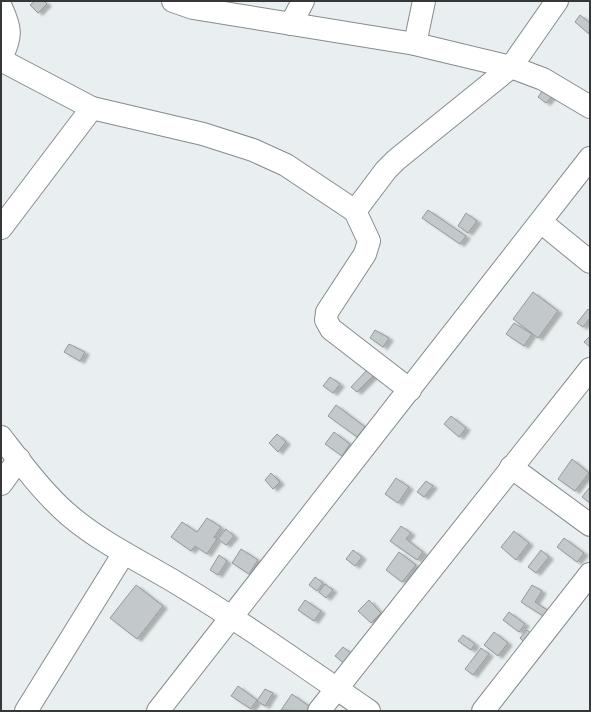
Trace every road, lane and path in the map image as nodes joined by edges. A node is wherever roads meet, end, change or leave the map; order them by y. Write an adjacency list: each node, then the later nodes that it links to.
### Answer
1 (303, 1): 6 (street)
2 (424, 1): 7 (street)
3 (557, 1): 9 (street)
4 (188, 3): 6 (street)
5 (1, 7): 8 (street)
6 (291, 24): 7 (street)
7 (415, 44): 9 (street)
8 (1, 59): 11 (street)
9 (511, 67): 10 (street); 13 (street)
10 (590, 107)
11 (92, 108): 13 (street); 15 (street)
12 (590, 158): 14 (street)
13 (355, 210): 18 (street)
14 (541, 222): 16 (street); 18 (street)
15 (1, 228)
16 (590, 262)
17 (590, 369): 21 (street)
18 (410, 390): 26 (street)
19 (1, 437): 20 (street)
20 (19, 459): 22 (street); 24 (street)
21 (511, 467): 23 (street); 27 (street)
22 (1, 484)
23 (590, 525)
24 (124, 553): 26 (street); 28 (street)
25 (590, 574): 32 (street)
26 (230, 617): 27 (street); 29 (street)
27 (337, 689): 30 (street); 31 (street)
28 (26, 711)
29 (158, 711)
30 (319, 711)
31 (369, 711)
32 (483, 711)

